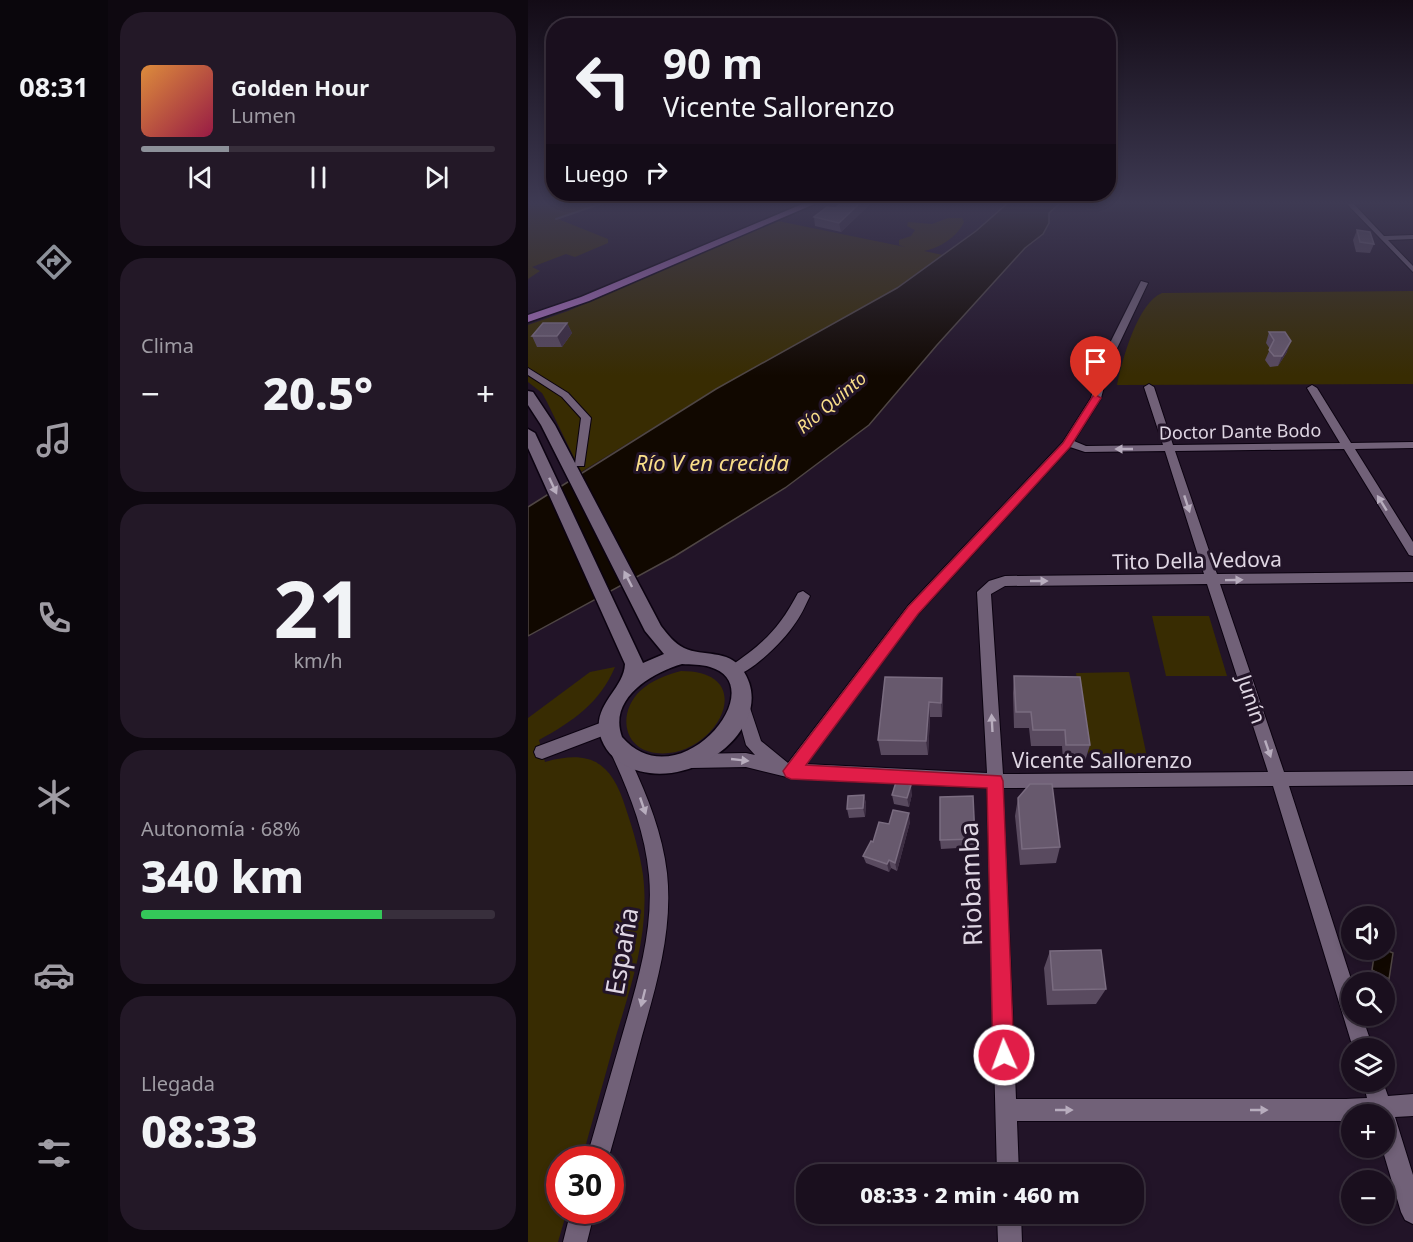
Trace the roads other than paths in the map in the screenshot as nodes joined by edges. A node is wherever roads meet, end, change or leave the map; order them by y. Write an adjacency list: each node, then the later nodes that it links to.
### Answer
1 (665, 260): 4 (main road)
2 (678, 260): 5 (main road)
3 (1144, 283): 11 (street)
4 (528, 313)
5 (528, 319)
6 (528, 371): 15 (street)
7 (1149, 387): 14 (street, Junín)
8 (1312, 388): 12 (street)
9 (528, 395): 21 (street, one-way to 9)
10 (528, 433): 23 (street, one-way to 23)
11 (1068, 442): 14 (street, Doctor Dante Bodo, one-way to 11); 29 (street)
12 (1347, 446): 13 (street, Doctor Dante Bodo); 14 (street, Doctor Dante Bodo); 16 (street, one-way to 12)
13 (1413, 446)
14 (1169, 448): 18 (street, Junín, one-way to 18)
15 (580, 464)
16 (1413, 552)
17 (1413, 577): 18 (street, Tito Della Vedova, one-way to 17)
18 (1212, 580): 19 (street, Tito Della Vedova, one-way to 18); 32 (street, Junín, one-way to 32)
19 (984, 592): 31 (street, Riobamba, one-way to 19)
20 (803, 596): 22 (street)
21 (682, 656): 22 (street); 23 (street)
22 (734, 671): 24 (street)
23 (634, 678): 25 (street)
24 (742, 705): 28 (street); 29 (street)
25 (608, 727): 26 (street); 27 (street)
26 (542, 752)
27 (620, 753): 28 (street); 38 (street, España, one-way to 38)
28 (688, 761): 29 (street, Vicente Sallorenzo, one-way to 29)
29 (791, 771): 31 (street, Vicente Sallorenzo)
30 (1413, 778): 32 (street, Vicente Sallorenzo)
31 (995, 781): 32 (street, Vicente Sallorenzo); 35 (street, Riobamba)
32 (1280, 781): 33 (street, Junín)
33 (1341, 978)
34 (1413, 1105): 36 (street)
35 (1005, 1110): 37 (street, one-way to 37); 40 (street, Riobamba)
36 (1395, 1110)
37 (1341, 1113)
38 (601, 1146)
39 (1395, 1153): 41 (street)
40 (1008, 1164)
41 (1413, 1212)
42 (580, 1224): 44 (street)
43 (1009, 1224): 45 (street)
44 (575, 1242)
45 (1010, 1242)

